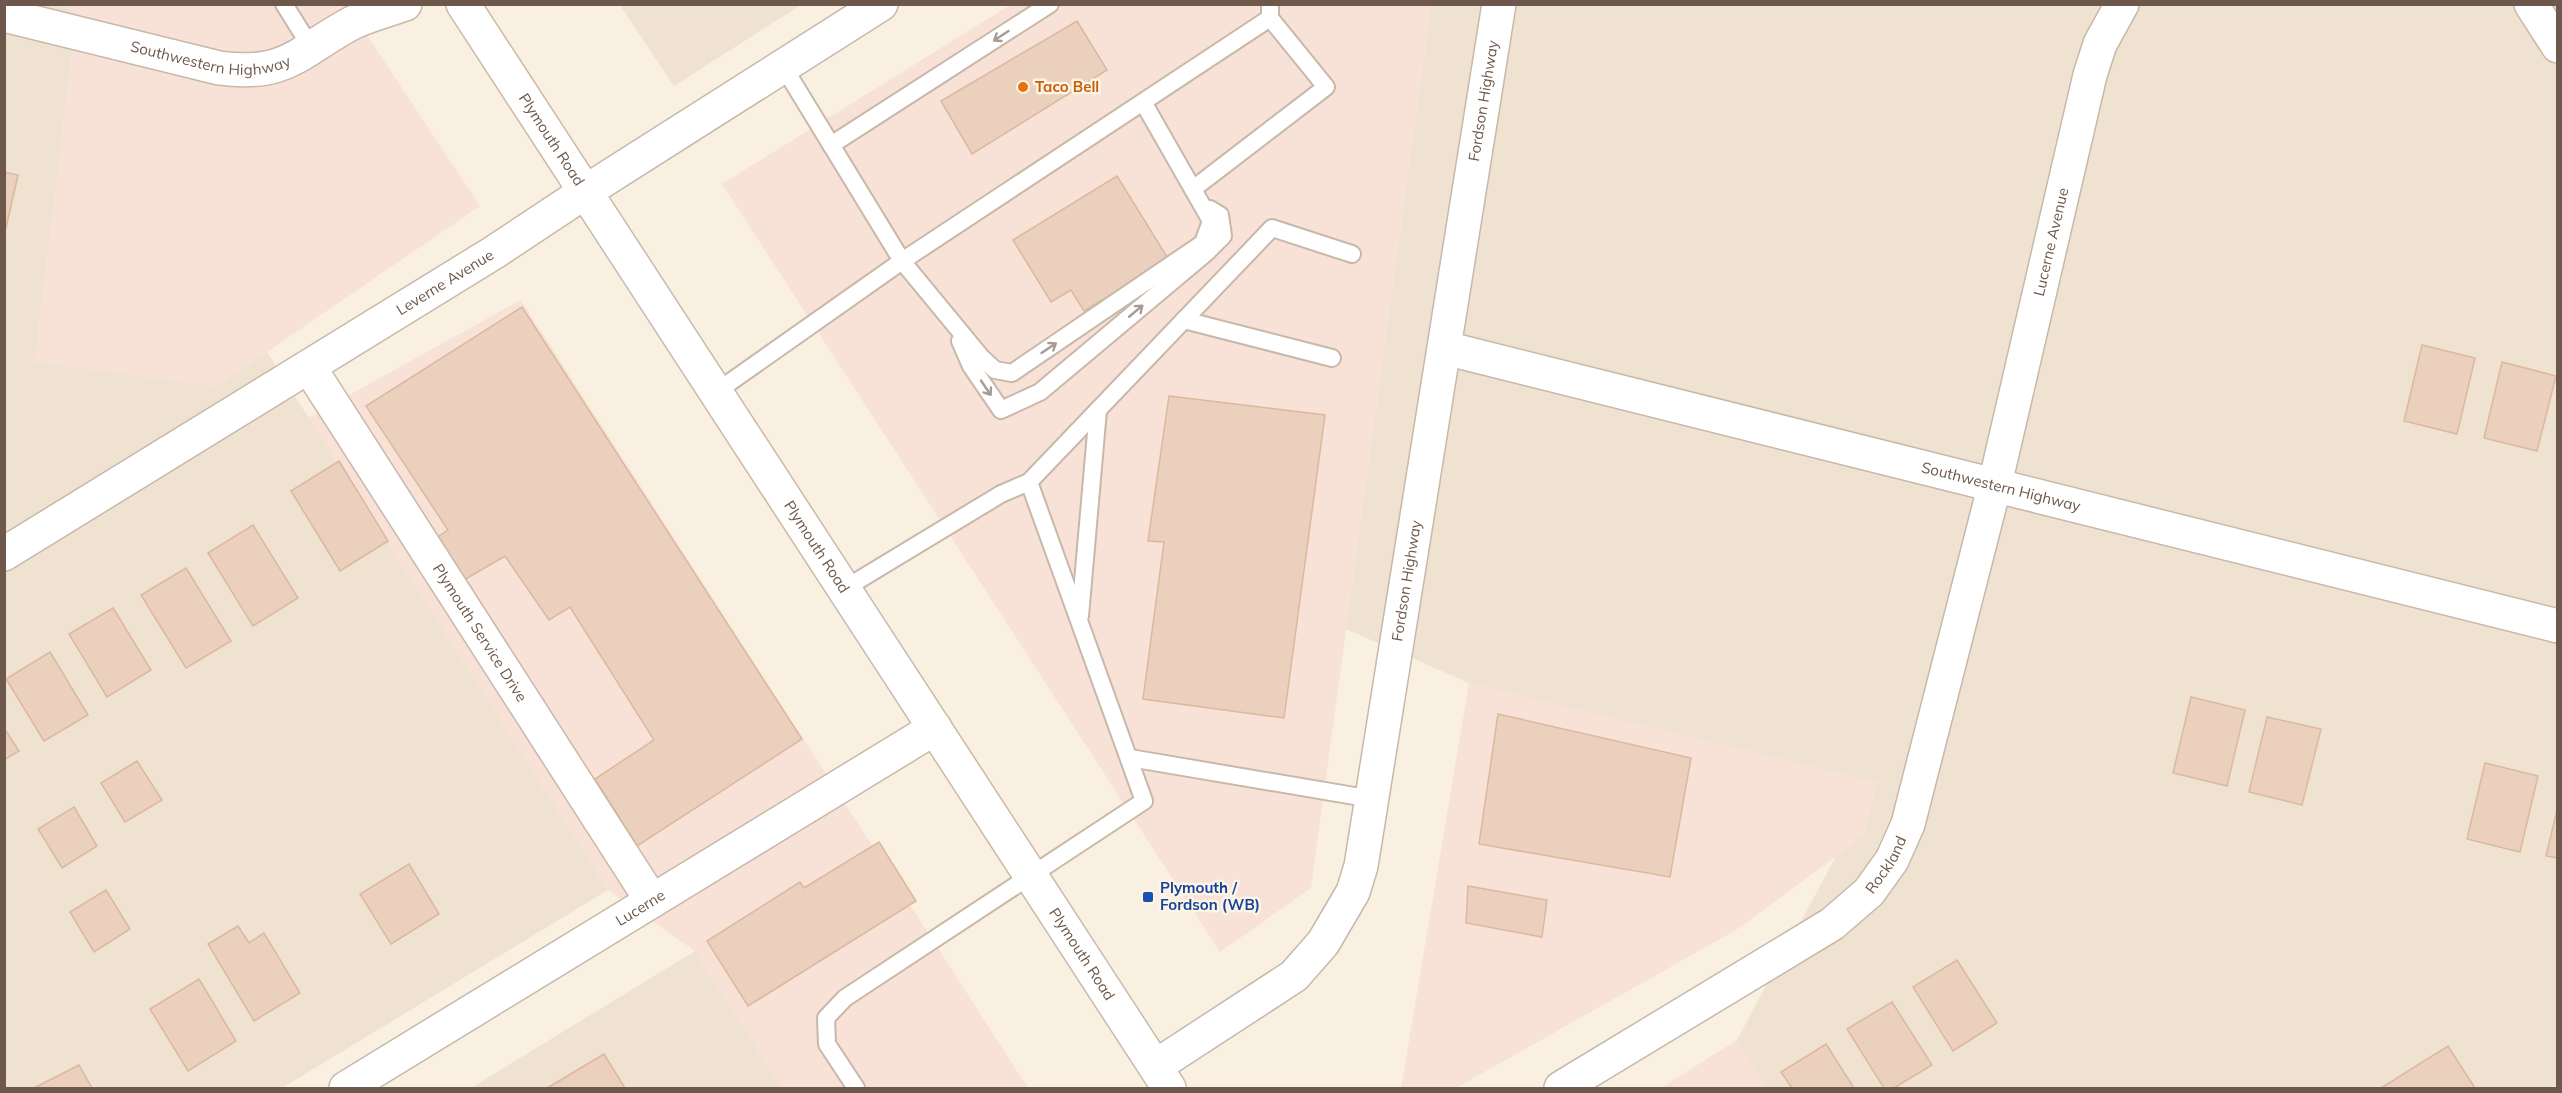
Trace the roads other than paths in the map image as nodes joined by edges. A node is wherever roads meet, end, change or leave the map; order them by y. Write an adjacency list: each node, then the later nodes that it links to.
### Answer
1 (284, 4): 12 (lane)
2 (405, 4): 12 (street, Southwestern Highway)
3 (881, 4): 13 (street, Leverne Avenue)
4 (1050, 4): 15 (lane, one-way to 15)
5 (1499, 4): 23 (street, Fordson Highway)
6 (2122, 4): 29 (street, Lucerne Avenue)
7 (2531, 4): 11 (street)
8 (472, 8): 17 (street, Plymouth Road)
9 (1270, 11): 14 (lane); 16 (lane)
10 (4, 15): 12 (street, Southwestern Highway)
11 (2558, 46)
12 (312, 49)
13 (783, 66): 15 (lane); 17 (street, Leverne Avenue)
14 (1143, 102): 16 (lane); 20 (lane)
15 (831, 145): 20 (lane)
16 (1193, 189): 18 (lane)
17 (585, 192): 25 (street, Leverne Avenue); 26 (street, Plymouth Road)
18 (1202, 204): 21 (lane, one-way to 18); 21 (lane, one-way to 18)
19 (1352, 254): 22 (lane)
20 (903, 261): 21 (lane); 26 (lane)
21 (949, 318)
22 (1184, 320): 24 (lane); 27 (lane)
23 (1445, 348): 29 (street, Southwestern Highway); 36 (street, Fordson Highway)
24 (1332, 358)
25 (309, 367): 30 (street, Leverne Avenue); 38 (street, Plymouth Service Drive)
26 (716, 392): 31 (street, Plymouth Road)
27 (1098, 410): 28 (lane); 32 (lane)
28 (1029, 482): 31 (lane); 32 (lane)
29 (1995, 484): 33 (street, Southwestern Highway); 42 (street, Rockland)
30 (4, 554)
31 (844, 589): 34 (street, Plymouth Road)
32 (1080, 621): 35 (lane)
33 (2558, 626)
34 (935, 728): 37 (street, Plymouth Road); 38 (street, Lucerne)
35 (1130, 758): 36 (lane); 37 (lane)
36 (1372, 799): 39 (street, Fordson Highway)
37 (1031, 876): 39 (street, Plymouth Road); 41 (lane)
38 (652, 901): 40 (street, Lucerne)
39 (1162, 1077)
40 (346, 1089)
41 (856, 1089)
42 (1561, 1089)

